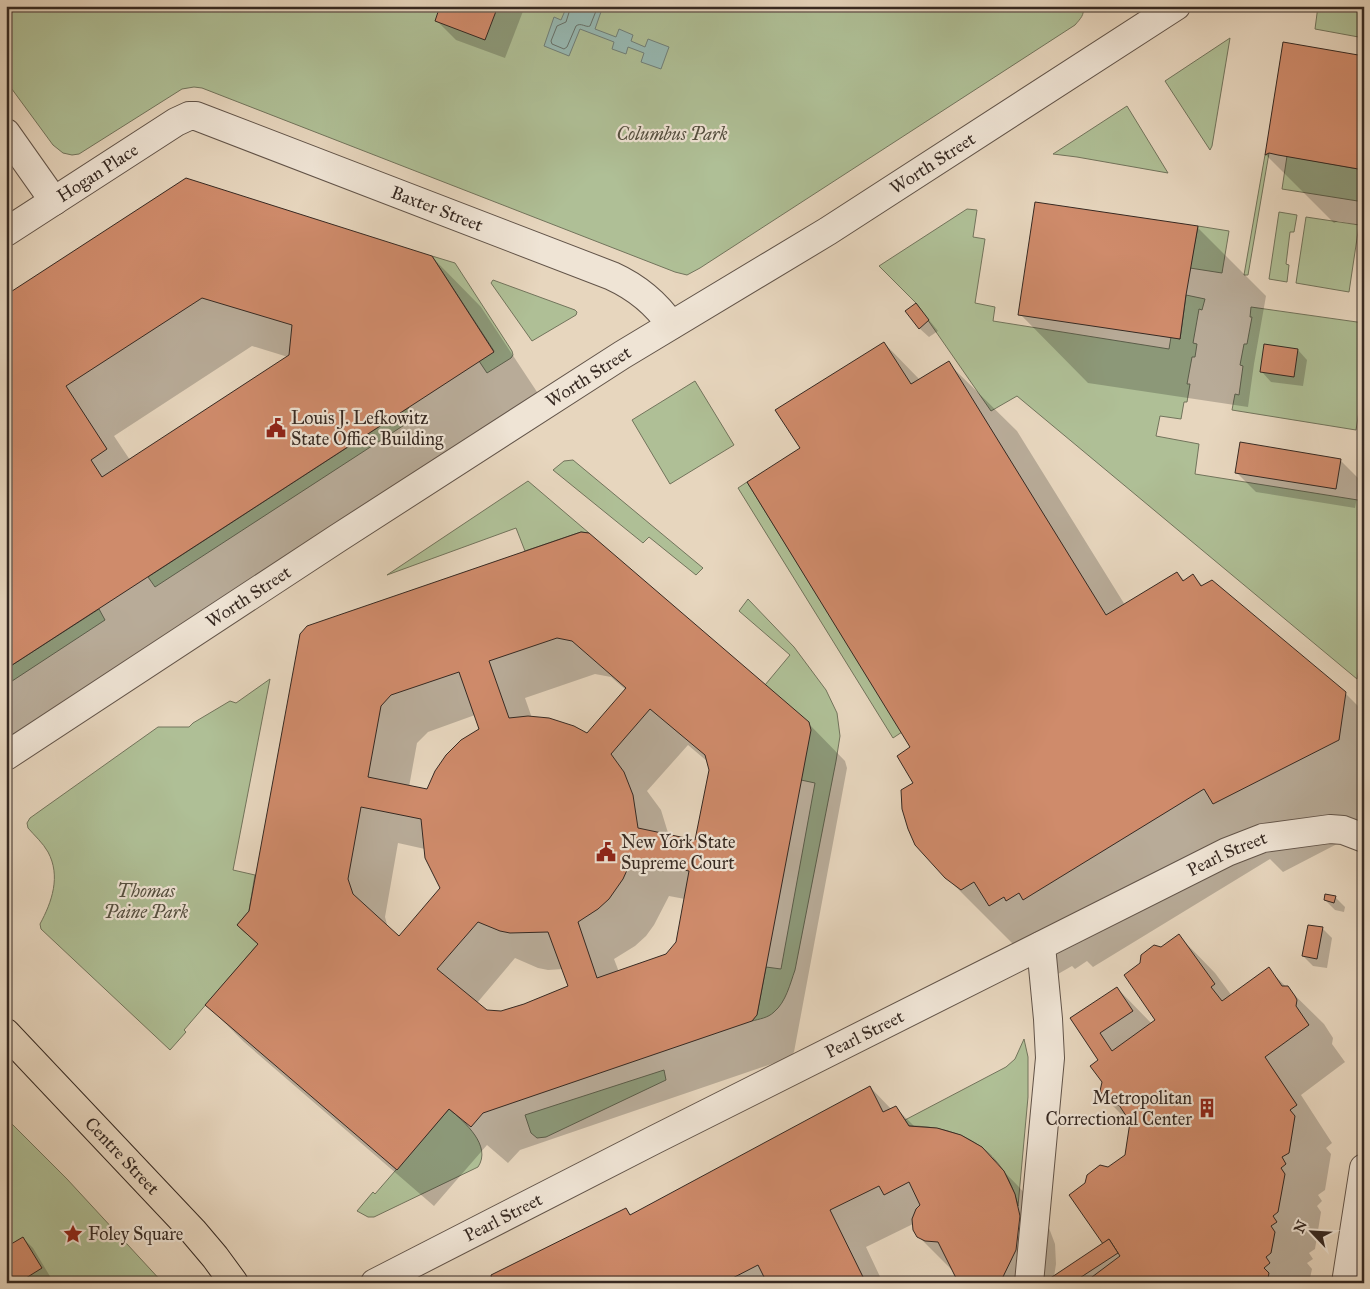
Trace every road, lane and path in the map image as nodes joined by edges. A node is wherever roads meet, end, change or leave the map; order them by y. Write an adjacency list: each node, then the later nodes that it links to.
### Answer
1 (1157, 10): 6 (street, Worth Street)
2 (189, 116): 4 (street, Hogan Place); 6 (street, Baxter Street)
3 (6, 133): 4 (street)
4 (54, 201): 5 (street, Hogan Place)
5 (6, 232)
6 (671, 325): 7 (street, Worth Street)
7 (6, 756)
8 (1364, 838): 9 (street, Pearl Street)
9 (1041, 946): 13 (street, Pearl Street); 14 (street)
10 (6, 1033): 12 (main road, Centre Street)
11 (1364, 1168): 15 (street)
12 (234, 1283)
13 (375, 1283)
14 (1029, 1283)
15 (1346, 1283)

